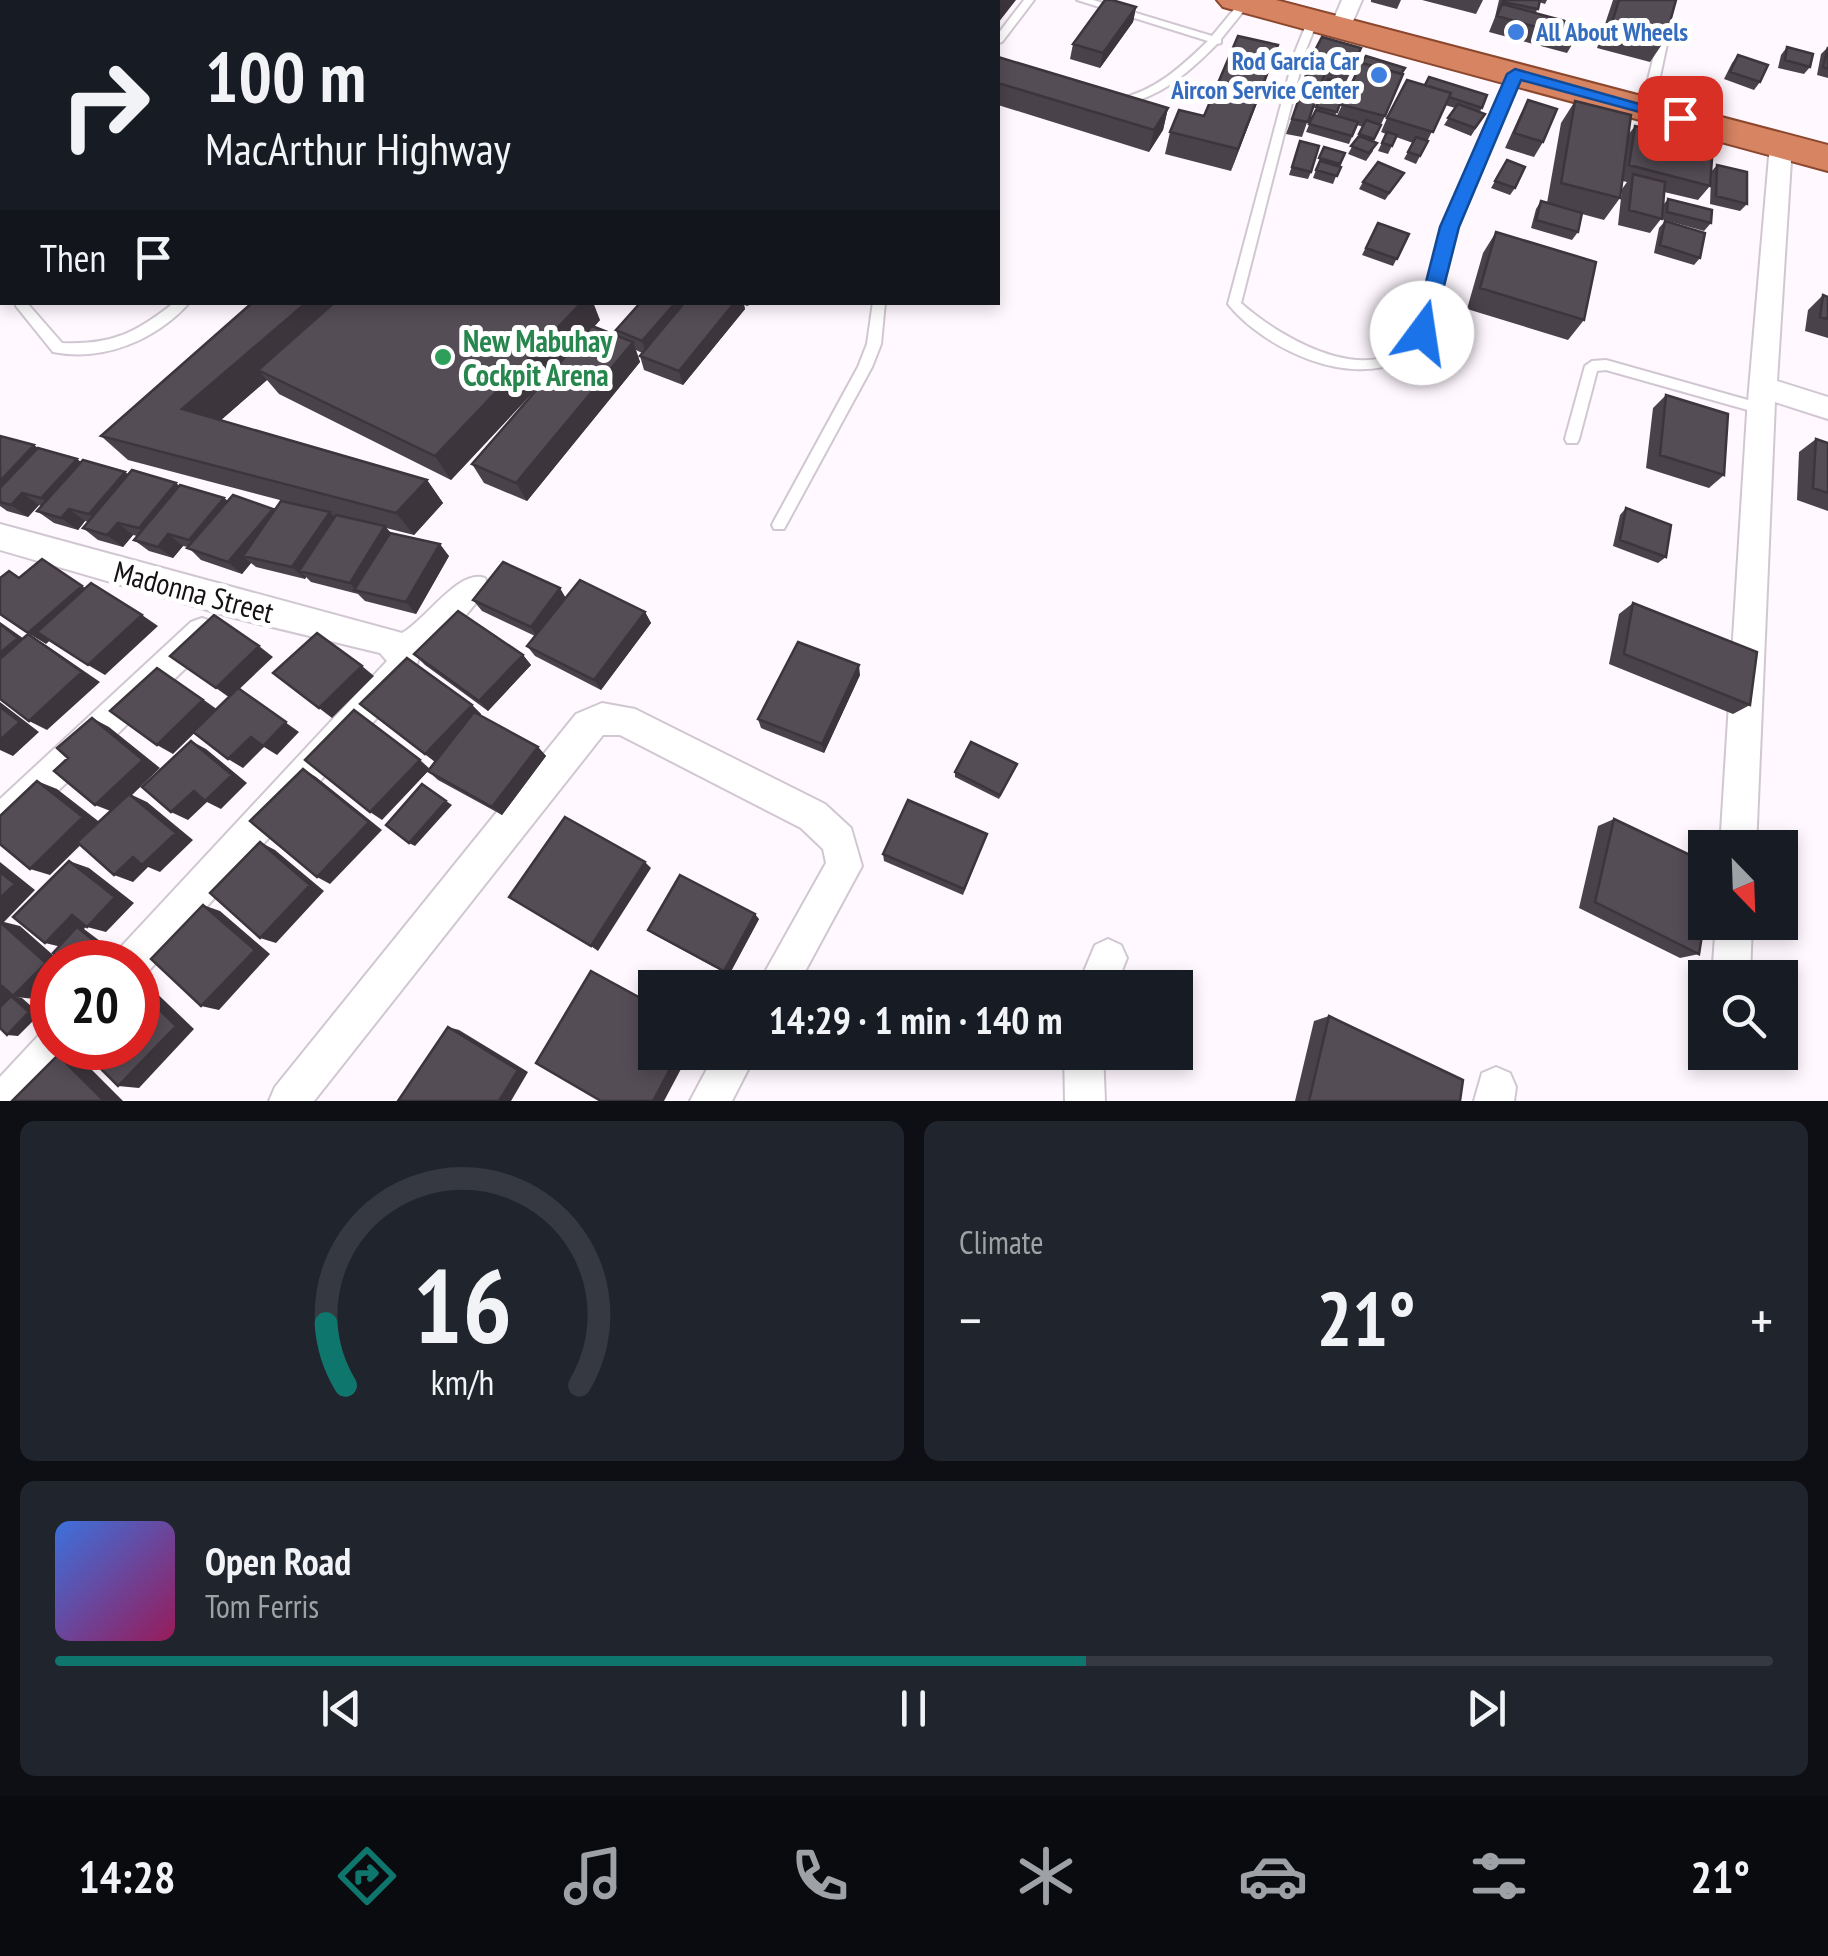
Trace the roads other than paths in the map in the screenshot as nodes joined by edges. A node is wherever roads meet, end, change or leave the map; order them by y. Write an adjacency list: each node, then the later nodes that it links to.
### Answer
1 (1029, 0): 6 (lane)
2 (1082, 0): 7 (lane)
3 (1240, 1): 4 (highway); 7 (lane)
4 (1335, 16): 8 (highway); 8 (lane)
5 (1668, 17): 10 (lane)
6 (1000, 37)
7 (1217, 41): 9 (lane)
8 (1515, 74): 10 (highway)
9 (1112, 100)
10 (1646, 108): 11 (highway)
11 (1781, 145): 12 (highway); 16 (street)
12 (1828, 158)
13 (180, 305): 15 (lane)
14 (878, 305): 19 (lane)
15 (22, 306)
16 (1763, 398): 17 (street); 18 (lane); 27 (street)
17 (1828, 408)
18 (1572, 438)
19 (778, 525)
20 (0, 537): 21 (street, Madonna Street)
21 (55, 553): 22 (street); 24 (street, Madonna Street)
22 (28, 576)
23 (474, 587): 25 (street)
24 (235, 604): 25 (street, Madonna Street); 26 (street)
25 (395, 645): 28 (street)
26 (0, 823)
27 (1739, 830)
28 (152, 940)
29 (785, 970): 34 (street)
30 (34, 1070): 33 (street)
31 (728, 1070): 35 (street)
32 (1084, 1070): 36 (street)
33 (5, 1101)
34 (288, 1101)
35 (710, 1101)
36 (1085, 1101)

